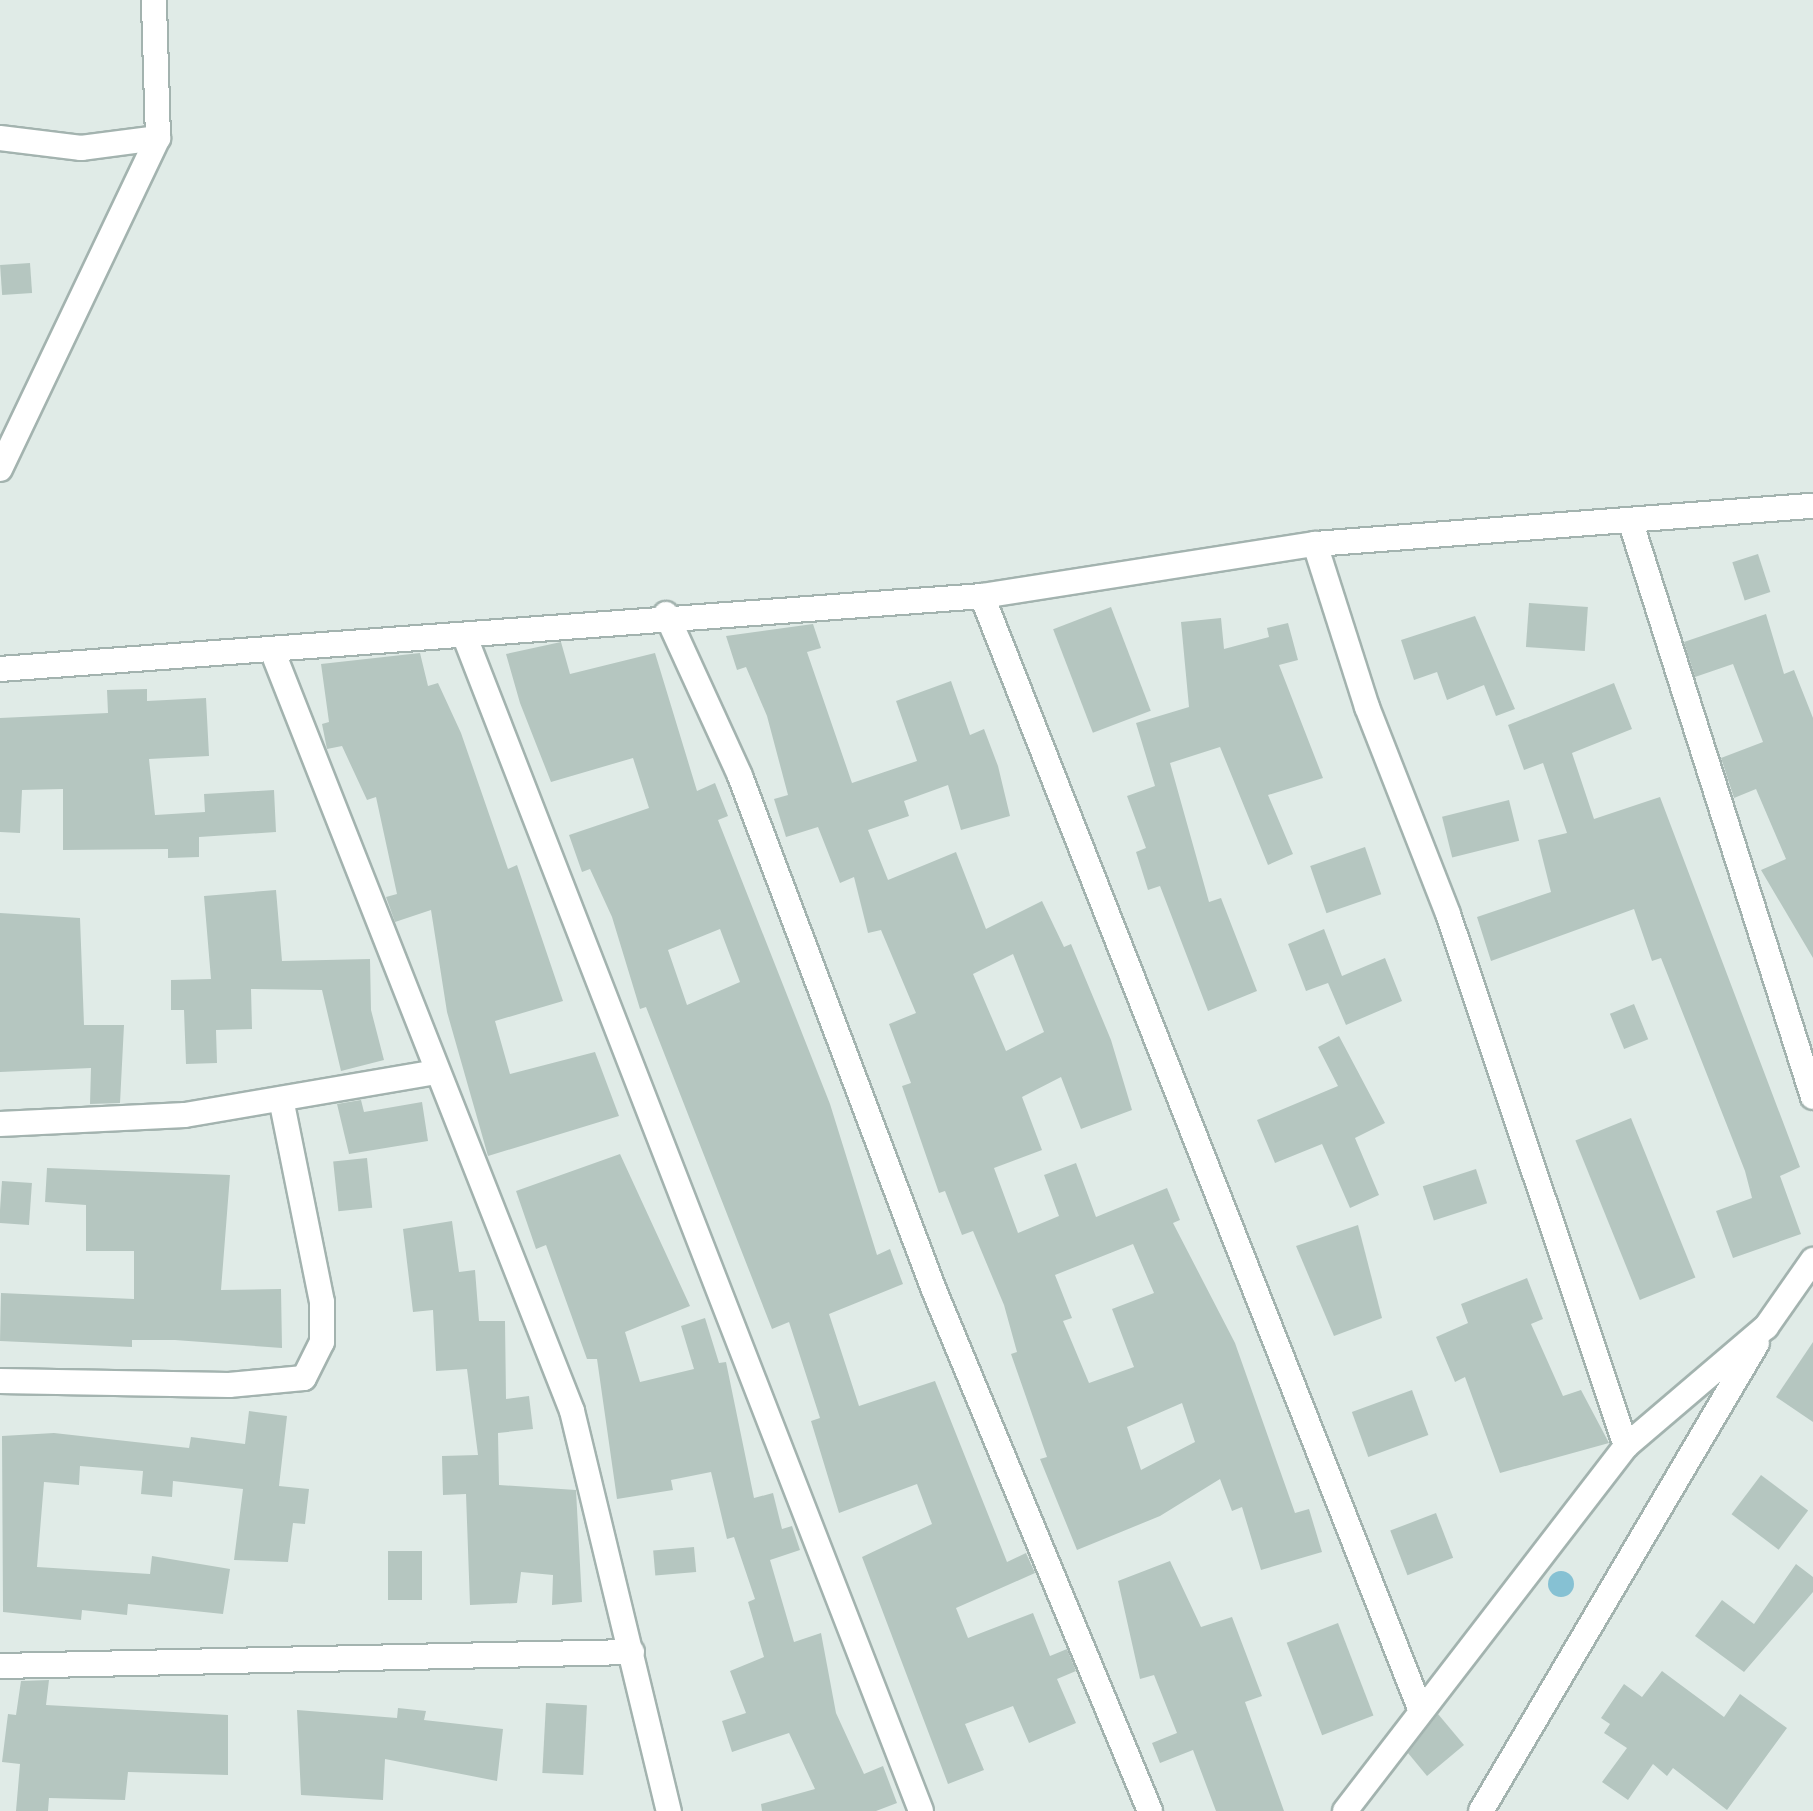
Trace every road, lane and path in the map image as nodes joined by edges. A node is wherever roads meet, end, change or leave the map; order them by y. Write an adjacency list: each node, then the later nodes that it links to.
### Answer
1 (154, 0): 3 (street)
2 (0, 138): 3 (street)
3 (158, 138): 4 (street)
4 (0, 469)
5 (1813, 506): 6 (street)
6 (1631, 523): 7 (street); 14 (street)
7 (1315, 544): 8 (street); 20 (street)
8 (982, 596): 9 (street); 23 (street)
9 (666, 614): 10 (street); 26 (street)
10 (465, 637): 11 (street); 25 (street)
11 (272, 650): 12 (street); 13 (street)
12 (0, 669)
13 (436, 1072): 15 (street); 21 (street)
14 (1813, 1097)
15 (281, 1099): 16 (street); 19 (street)
16 (0, 1124)
17 (1813, 1260): 18 (street)
18 (1766, 1327): 20 (street); 28 (street)
19 (0, 1381)
20 (1626, 1446): 23 (street)
21 (632, 1652): 22 (street); 24 (street)
22 (0, 1666)
23 (1419, 1706): 27 (street)
24 (669, 1811)
25 (921, 1811)
26 (1150, 1811)
27 (1345, 1811)
28 (1481, 1811)

